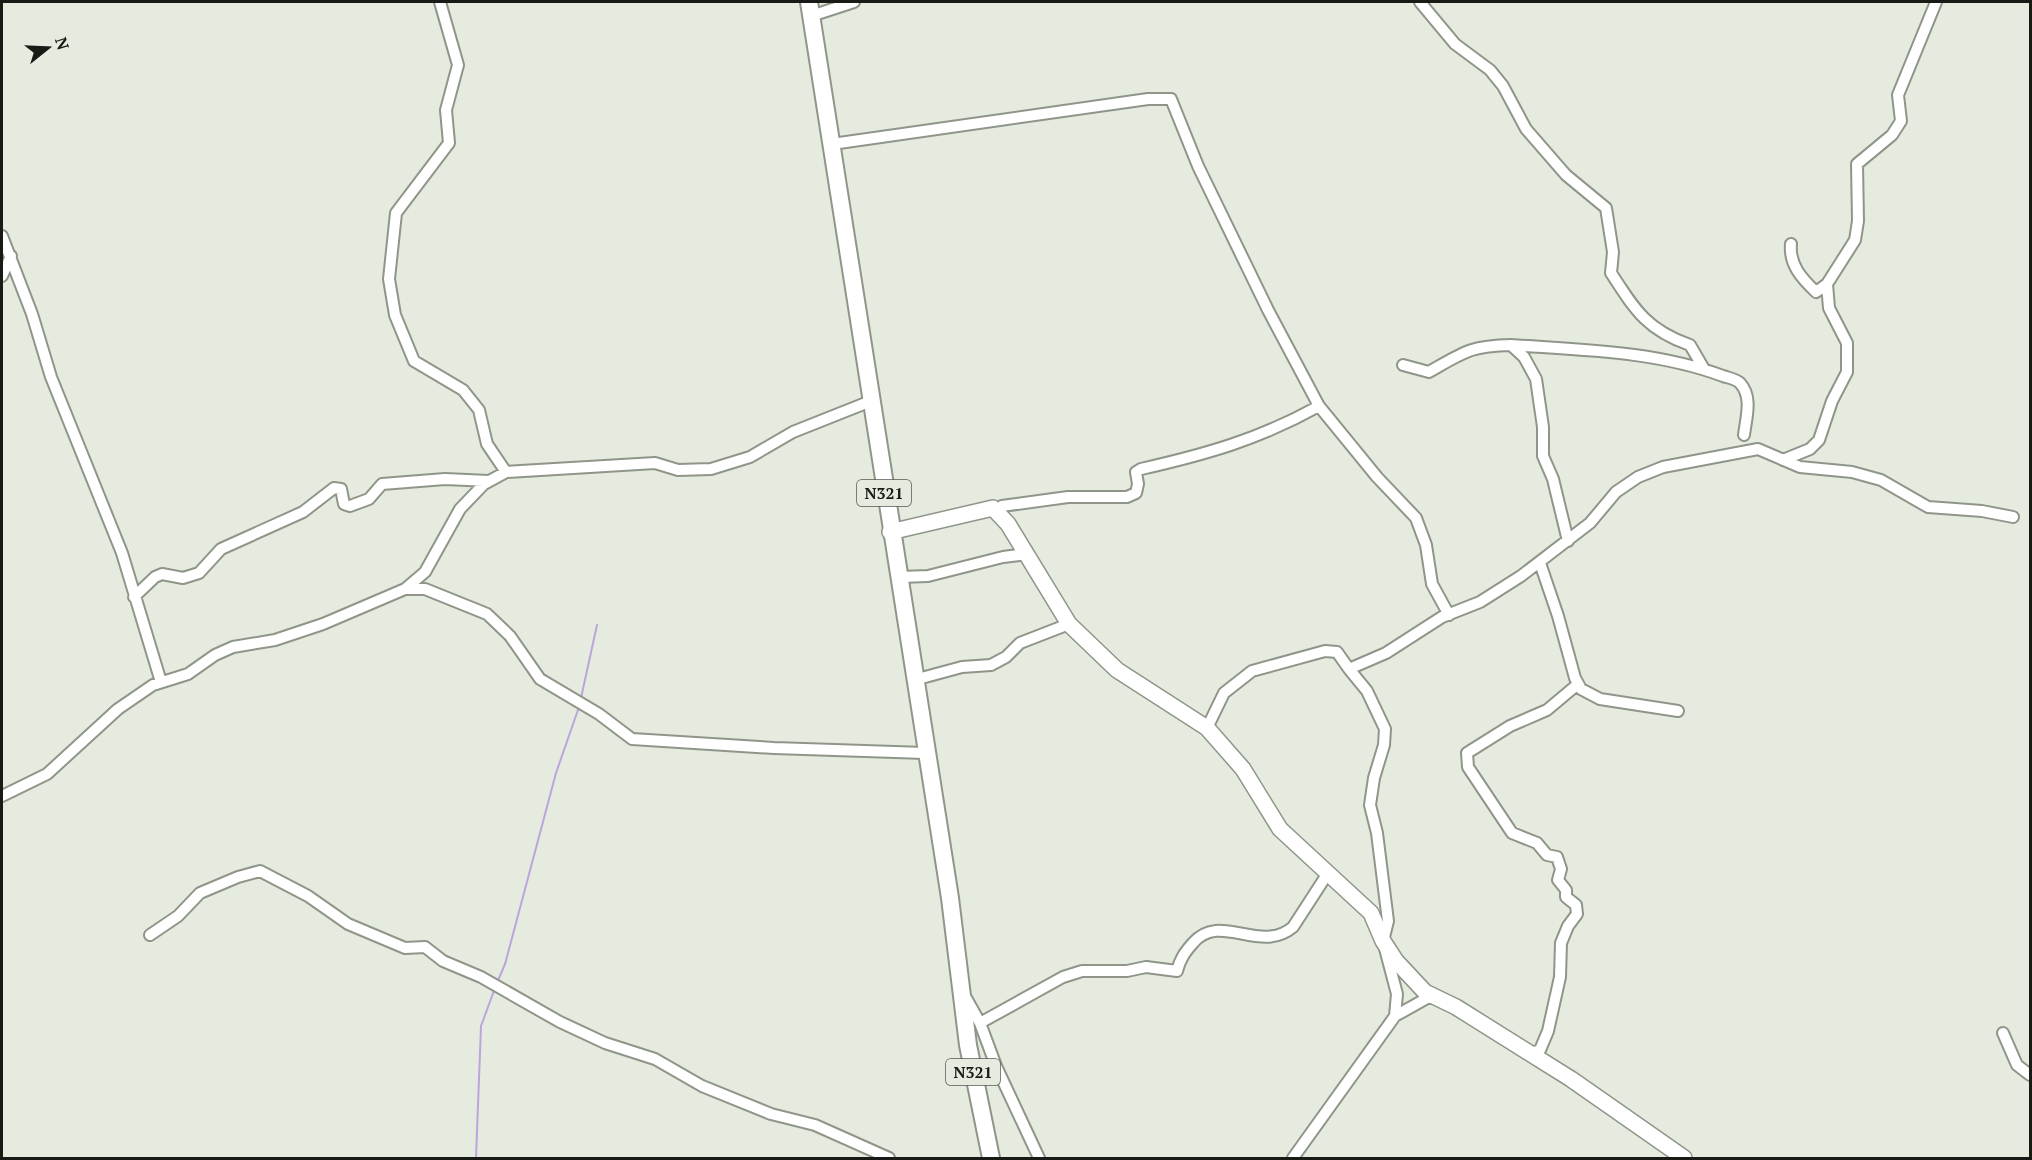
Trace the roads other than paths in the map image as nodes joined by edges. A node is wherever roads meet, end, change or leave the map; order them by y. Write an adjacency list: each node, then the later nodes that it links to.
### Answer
1 (440, 2): 19 (street)
2 (854, 2): 5 (street)
3 (1420, 2): 14 (street)
4 (1936, 2): 11 (street)
5 (810, 9): 6 (main road, N321)
6 (832, 144): 15 (main road, N321); 16 (street)
7 (2, 236): 9 (street)
8 (1791, 244): 11 (street)
9 (11, 256): 10 (street); 29 (street)
10 (2, 276)
11 (1827, 284): 18 (street)
12 (1511, 345): 13 (street); 14 (street); 24 (street)
13 (1403, 365)
14 (1704, 369): 17 (street)
15 (872, 401): 19 (street); 23 (main road, N321)
16 (1319, 406): 21 (street); 30 (street)
17 (1744, 435)
18 (1783, 460): 22 (street); 24 (street)
19 (506, 472): 20 (street)
20 (489, 481): 28 (street); 29 (street)
21 (1002, 507)
22 (2013, 517)
23 (890, 532): 25 (street); 27 (main road, N321)
24 (1568, 541): 26 (street)
25 (1027, 554): 27 (street); 31 (street)
26 (1540, 563): 30 (street); 35 (street)
27 (900, 577): 33 (main road, N321)
28 (405, 589): 34 (street); 38 (street)
29 (134, 597): 34 (street)
30 (1449, 615): 32 (street)
31 (1069, 624): 33 (street); 37 (street)
32 (1349, 669): 37 (street); 42 (street)
33 (914, 680): 38 (main road, N321)
34 (161, 682): 39 (street)
35 (1578, 684): 36 (street); 48 (street)
36 (1678, 711)
37 (1207, 728): 40 (street)
38 (925, 753): 43 (main road, N321)
39 (2, 796)
40 (1328, 873): 42 (street); 46 (street)
41 (150, 935): 50 (street)
42 (1383, 941): 44 (street); 45 (street)
43 (959, 985): 46 (street, N321); 51 (main road, N321)
44 (1441, 1000): 45 (street); 48 (street)
45 (1395, 1016): 53 (street)
46 (980, 1023): 52 (street, N321)
47 (2003, 1033): 49 (street)
48 (1529, 1054): 54 (street)
49 (2031, 1075)
50 (889, 1158)
51 (991, 1158)
52 (1039, 1158)
53 (1293, 1158)
54 (1684, 1158)

